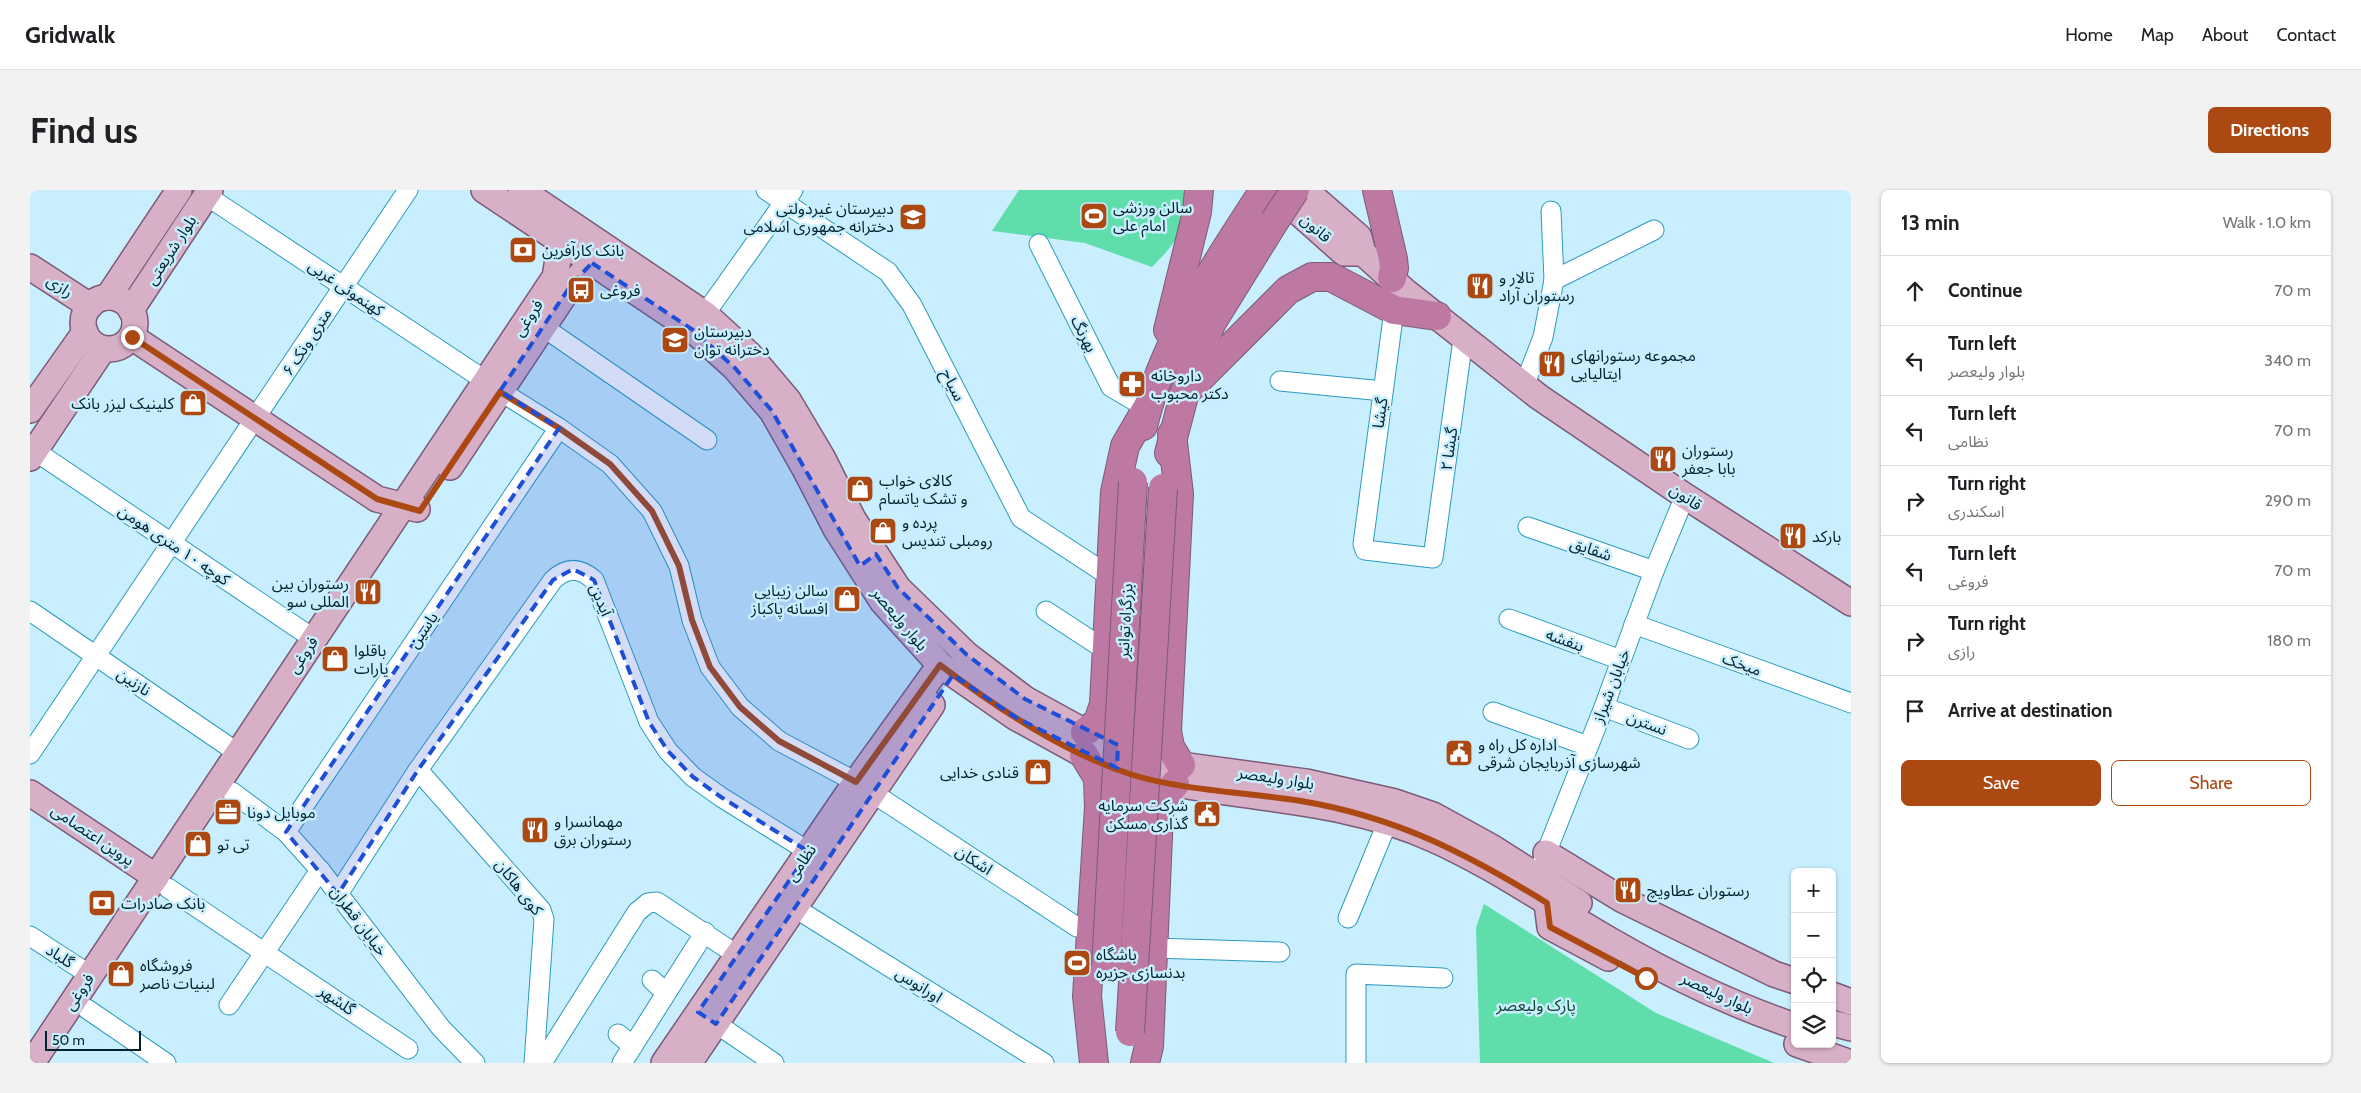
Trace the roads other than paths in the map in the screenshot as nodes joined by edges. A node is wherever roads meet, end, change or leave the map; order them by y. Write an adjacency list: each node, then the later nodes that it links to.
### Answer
1 (179, 190): 24 (main road, بلوار شریعتى)
2 (408, 190): 23 (street, ۶ متری ونک)
3 (484, 190): 16 (main road, بلوار ولیعصر)
4 (521, 190): 27 (main road, بلوار ولیعصر)
5 (766, 190): 12 (street, سیاح)
6 (1199, 190): 34 (highway)
7 (1273, 190): 18 (main road, قانون)
8 (1295, 190): 13 (highway, bridge)
9 (1305, 190): 18 (main road, قانون)
10 (1377, 190): 21 (highway)
11 (209, 193): 23 (street, کهنموئی غربی); 25 (main road, بلوار شریعتى)
12 (788, 196): 27 (street); 54 (street, سیاح)
13 (1264, 207): 34 (highway, بزرگراه توانیر); 39 (highway, بزرگراه توانیر)
14 (1551, 211): 22 (street)
15 (1654, 230): 22 (street)
16 (561, 242): 19 (main road, بلوار ولیعصر); 36 (main road, فروغى)
17 (1039, 244): 40 (street, بهرنگ)
18 (1363, 253): 21 (main road, قانون)
19 (592, 263): 29 (main road, فروغى); 52 (main road, بلوار ولیعصر)
20 (30, 266): 24 (main road, رازی)
21 (1392, 278): 26 (street, گیشا); 28 (main road, قانون)
22 (1554, 280): 37 (street)
23 (343, 286): 36 (street, کهنموئی غربی); 42 (street, ۶ متری ونک)
24 (99, 302): 25 (main road); 30 (main road)
25 (131, 310): 31 (main road)
26 (1394, 310): 28 (highway); 38 (street, گیشا); 39 (highway)
27 (705, 314): 52 (main road, بلوار ولیعصر)
28 (1437, 316): 32 (main road, قانون)
29 (543, 327): 36 (main road, فروغى); 45 (street)
30 (84, 332): 33 (main road); 41 (main road)
31 (132, 337): 33 (main road); 42 (main road)
32 (1463, 339): 37 (main road, قانون); 51 (street, گیشا ۲)
33 (103, 349): 46 (main road)
34 (1157, 378): 40 (highway, بزرگراه توانیر)
35 (1280, 381): 38 (street)
36 (493, 386): 43 (street, کهنموئی غربی); 48 (main road, فروغى)
37 (1524, 386): 47 (main road, قانون)
38 (1383, 391): 51 (street, گیشا)
39 (1184, 394): 44 (highway, بزرگراه توانیر)
40 (1147, 408): 54 (highway); 130 (highway, بزرگراه توانیر, bridge)
41 (30, 410)
42 (255, 420): 48 (main road); 50 (street, ۶ متری ونک)
43 (559, 428): 77 (street, اشکان); 83 (street, یاسین)
44 (1172, 434): 68 (highway); 131 (highway, بزرگراه توانیر, bridge)
45 (707, 440)
46 (32, 454): 50 (street, کوچه ۱۰ متری هومن)
47 (1685, 496): 53 (street, خیابان شیراز); 55 (main road, قانون)
48 (405, 517): 60 (main road, فروغى); 78 (main road, فروغى)
49 (1528, 527): 53 (street, شقایق)
50 (172, 544): 60 (street, کوچه ۱۰ متری هومن); 62 (street, ۶ متری ونک)
51 (1362, 548)
52 (868, 560): 64 (main road, بلوار ولیعصر); 71 (main road, بلوار ولیعصر)
53 (1654, 571): 59 (street, خیابان شیراز)
54 (1111, 577): 61 (highway)
55 (1851, 603)
56 (30, 611): 62 (street, نازنین)
57 (1046, 611): 61 (street)
58 (1509, 619): 63 (street, بنفشه)
59 (1634, 624): 63 (street, خیابان شیراز); 65 (street, میخک)
60 (314, 639): 73 (main road, فروغى)
61 (1107, 651): 66 (highway)
62 (96, 656): 73 (street, نازنین); 74 (street, ۶ متری ونک)
63 (1621, 660): 67 (street, خیابان شیراز)
64 (946, 670): 71 (main road, بلوار ولیعصر); 77 (main road, نظامی)
65 (1851, 703)
66 (1104, 704): 68 (highway); 71 (highway)
67 (1604, 707): 70 (street, نسترن); 72 (street, خیابان شیراز)
68 (1168, 709): 76 (highway)
69 (1493, 712): 72 (street)
70 (1689, 739)
71 (1084, 743): 76 (main road, بلوار ولیعصر); 80 (highway)
72 (1588, 746): 85 (street, خیابان شیراز)
73 (238, 753): 87 (main road, فروغى)
74 (30, 754)
75 (418, 770): 84 (street, آیدین); 88 (street, آیدین); 122 (street, کوی هاکان)
76 (1178, 774): 81 (highway); 82 (main road, بلوار ولیعصر); 85 (main road, بلوار ولیعصر)
77 (864, 788): 84 (main road, نظامی); 92 (street, اشکان)
78 (232, 792): 83 (street, خیابان قطران); 87 (main road, فروغى)
79 (30, 793): 87 (main road, پروین اعتصامى)
80 (1099, 807): 81 (highway); 129 (highway)
81 (1159, 813): 95 (highway)
82 (1388, 821): 89 (main road, بلوار ولیعصر); 91 (street)
83 (286, 832): 86 (street, خیابان قطران)
84 (817, 857): 90 (main road, نظامی)
85 (1542, 865): 102 (main road); 108 (main road, بلوار ولیعصر)
86 (320, 870): 88 (street, خیابان قطران); 96 (street)
87 (162, 882): 96 (street, گلشهر); 99 (main road, فروغى); 107 (main road, فروغى)
88 (338, 894): 121 (street, خیابان قطران)
89 (1547, 903): 110 (main road, بلوار ولیعصر); 114 (main road)
90 (784, 912): 98 (main road, نظامی); 109 (main road, نظامی); 128 (street, اورانوس)
91 (1348, 918)
92 (1077, 927)
93 (705, 932): 98 (street); 103 (street); 123 (street)
94 (30, 936): 99 (street, گلباد)
95 (1153, 948): 97 (street); 132 (highway)
96 (265, 952): 106 (street); 117 (street, گلشهر)
97 (1280, 952)
98 (737, 956): 109 (main road, نظامی)
99 (90, 975): 118 (main road, فروغى)
100 (1443, 978): 133 (street)
101 (652, 980): 103 (street)
102 (1791, 980)
103 (666, 993): 124 (street)
104 (1836, 996): 105 (main road)
105 (1851, 1002)
106 (229, 1005)
107 (87, 1009): 119 (main road, فروغى); 120 (street)
108 (1791, 1010)
109 (707, 1018): 125 (main road, نظامی); 126 (main road, نظامی); 127 (street)
110 (1791, 1024)
111 (1836, 1024): 112 (main road)
112 (1851, 1028)
113 (1836, 1040): 115 (main road)
114 (1791, 1042)
115 (1851, 1045)
116 (1808, 1048): 134 (main road)
117 (408, 1049)
118 (32, 1063)
119 (51, 1063)
120 (166, 1063)
121 (475, 1063)
122 (534, 1063)
123 (542, 1063)
124 (622, 1063)
125 (664, 1063)
126 (689, 1063)
127 (774, 1063)
128 (1044, 1063)
129 (1094, 1063)
130 (1098, 1063)
131 (1129, 1063)
132 (1145, 1063)
133 (1356, 1063)
134 (1851, 1063)

